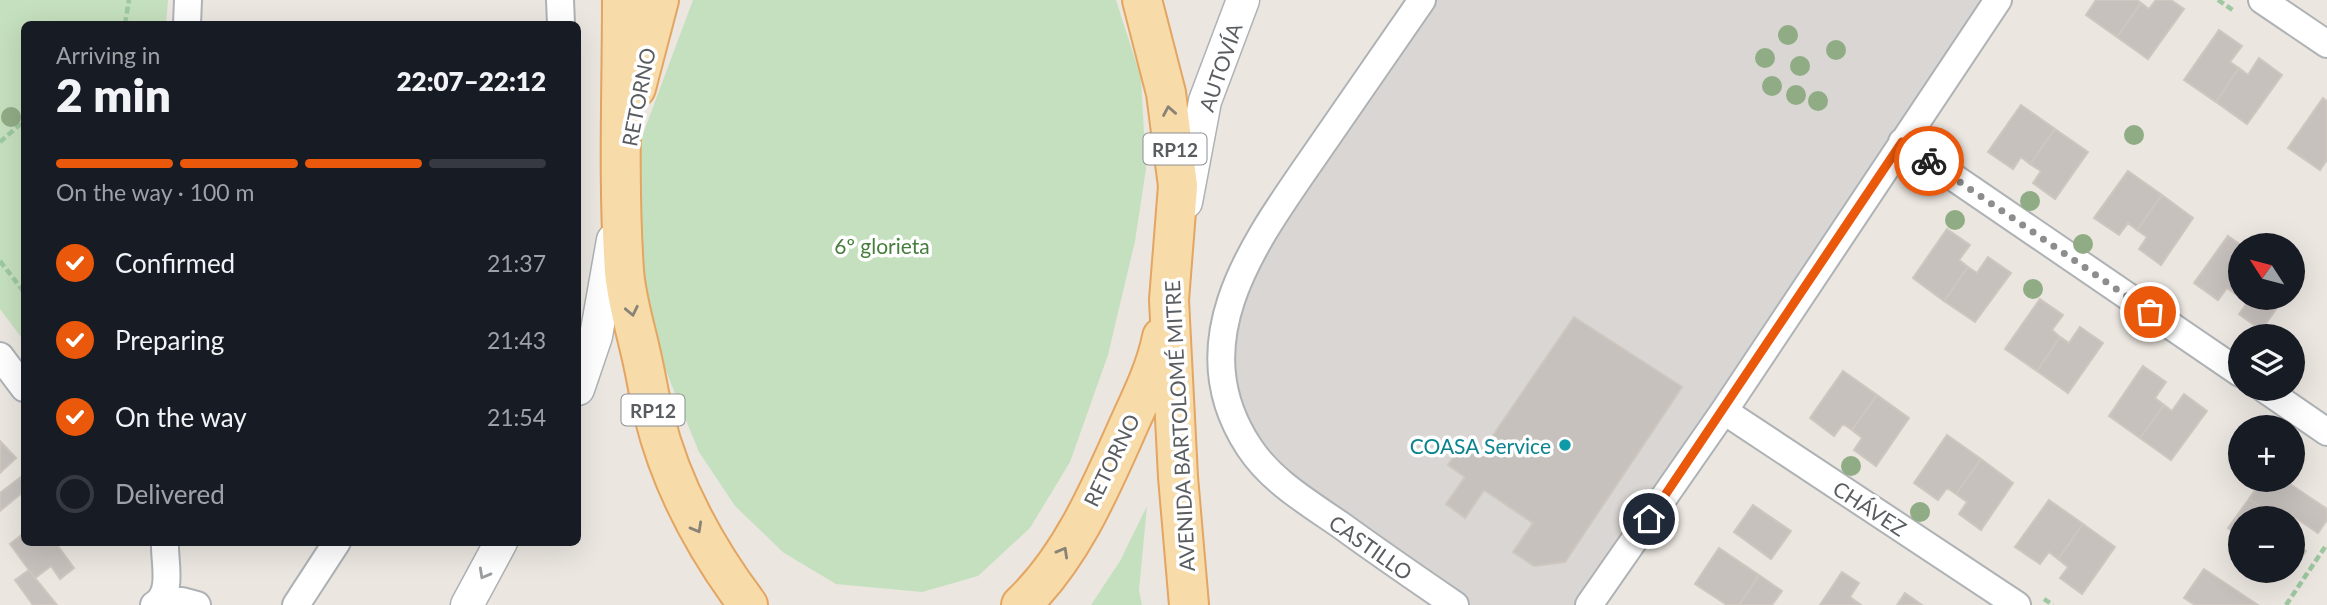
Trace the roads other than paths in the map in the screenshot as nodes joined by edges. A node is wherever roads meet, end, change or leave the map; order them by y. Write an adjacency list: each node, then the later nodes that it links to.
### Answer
1 (188, 0): 10 (street)
2 (560, 0): 11 (street)
3 (622, 0): 14 (main road, RP12)
4 (659, 0): 14 (main road, RETORNO / RP12)
5 (1142, 0): 15 (main road, AVENIDA BARTOLOMÉ MITRE / RP12, one-way to 5)
6 (1243, 0): 15 (street, AUTOVÍA)
7 (1422, 0): 26 (street, CASTILLO)
8 (1998, 0): 13 (street)
9 (2262, 0): 12 (street)
10 (187, 21)
11 (561, 21)
12 (2327, 44)
13 (1902, 142): 17 (street); 21 (street)
14 (621, 194): 18 (street); 32 (main road, RP12, one-way to 32)
15 (1169, 300): 33 (main road, RETORNO / RP12, one-way to 15); 34 (main road, AVENIDA BARTOLOMÉ MITRE / RP12)
16 (0, 356): 19 (street)
17 (2228, 365)
18 (581, 380)
19 (21, 384)
20 (2282, 401): 22 (street)
21 (1724, 411): 27 (street, CHÁVEZ); 36 (street)
22 (2327, 432)
23 (161, 546): 28 (street)
24 (334, 546): 30 (street)
25 (499, 546): 31 (street, one-way to 31)
26 (1423, 594): 35 (street, CASTILLO)
27 (2029, 601)
28 (158, 603): 29 (street)
29 (197, 605)
30 (296, 605)
31 (467, 605)
32 (748, 605)
33 (1021, 605)
34 (1189, 605)
35 (1455, 605)
36 (1589, 605)

